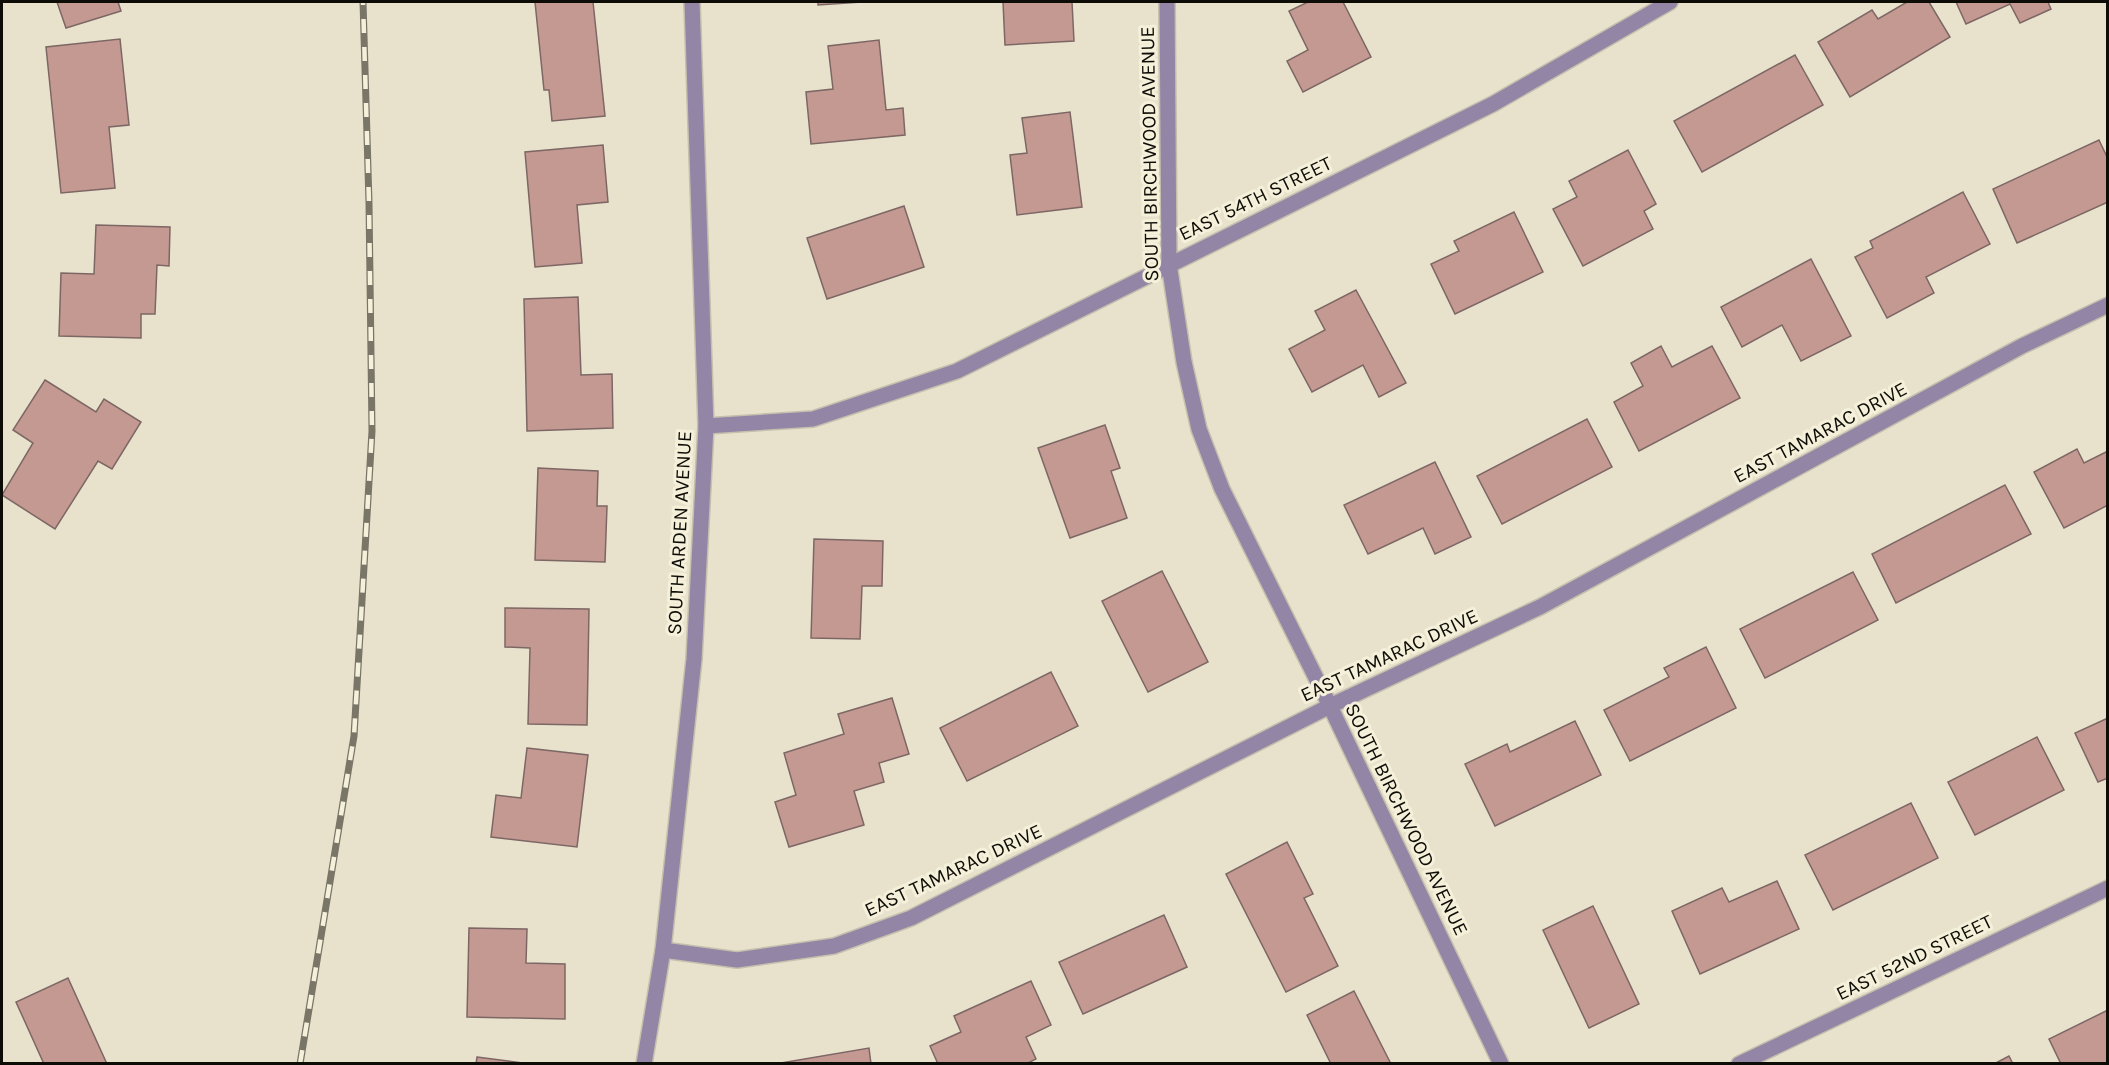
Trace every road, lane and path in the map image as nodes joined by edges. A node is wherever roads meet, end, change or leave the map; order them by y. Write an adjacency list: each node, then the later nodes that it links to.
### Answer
1 (692, 2): 6 (street, SOUTH ARDEN AVENUE)
2 (1167, 2): 4 (street, SOUTH BIRCHWOOD AVENUE)
3 (1670, 2): 4 (street, EAST 54TH STREET)
4 (1169, 264): 6 (street, EAST 54TH STREET); 7 (street, SOUTH BIRCHWOOD AVENUE)
5 (2108, 305): 7 (street, EAST TAMARAC DRIVE)
6 (706, 426): 9 (street, SOUTH ARDEN AVENUE)
7 (1329, 706): 9 (street, EAST TAMARAC DRIVE); 11 (street, SOUTH BIRCHWOOD AVENUE)
8 (2108, 888): 12 (street, EAST 52ND STREET)
9 (663, 950): 10 (street, SOUTH ARDEN AVENUE)
10 (644, 1064)
11 (1501, 1064)
12 (1739, 1064)

